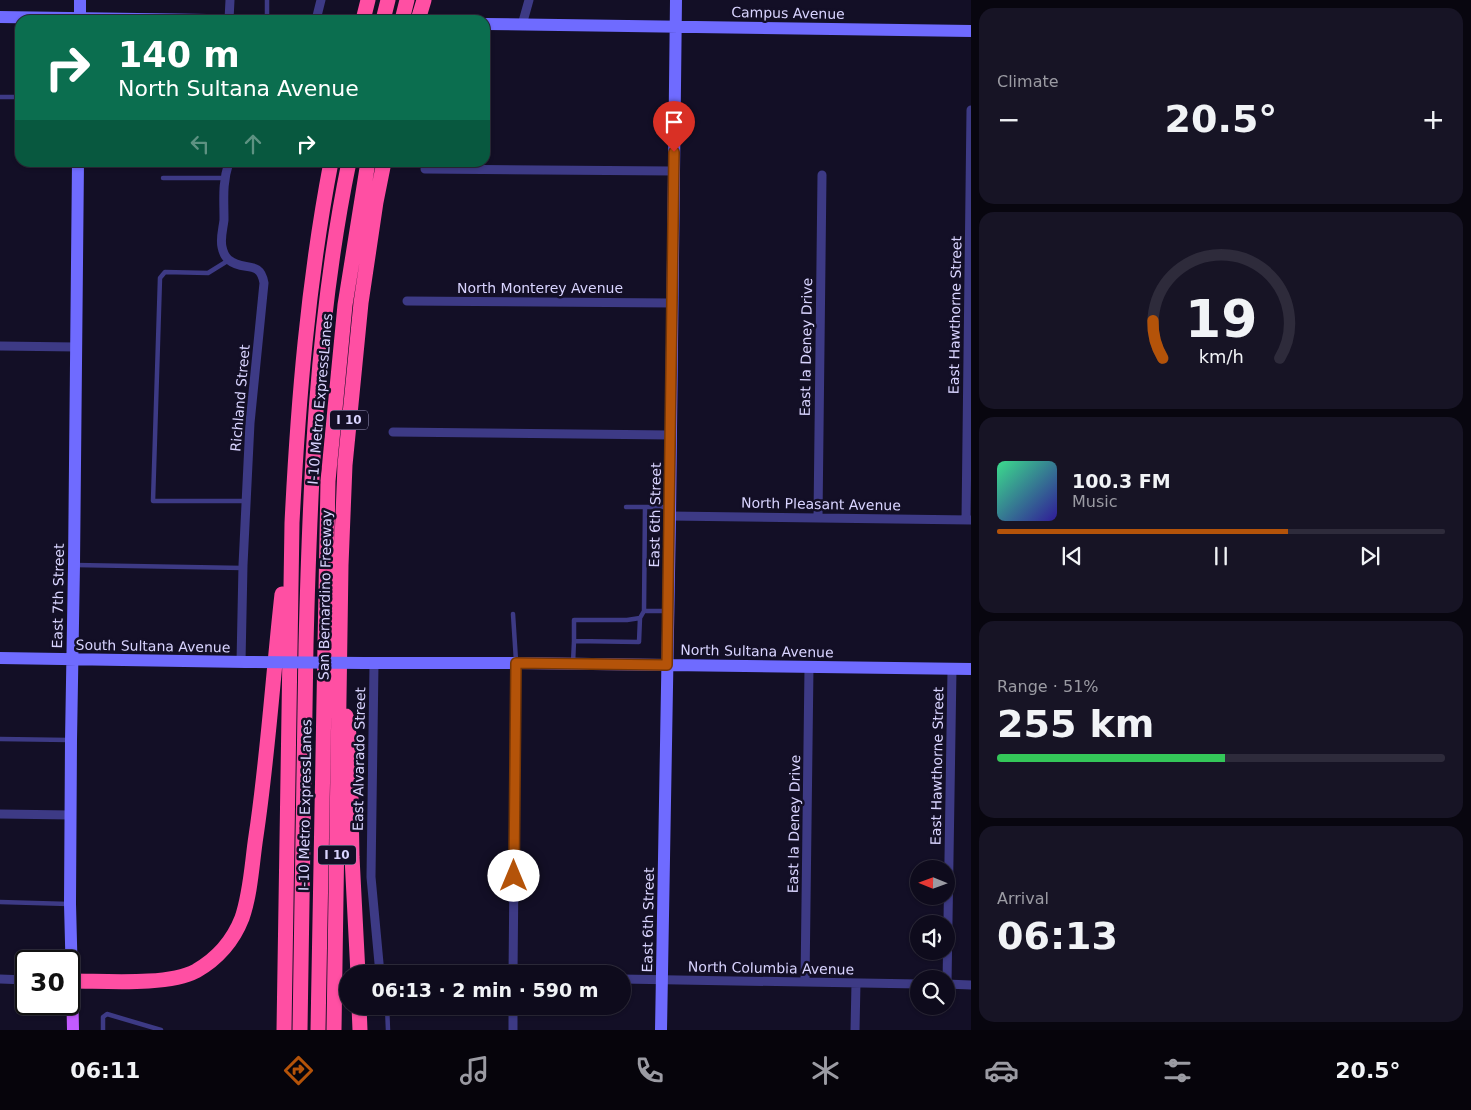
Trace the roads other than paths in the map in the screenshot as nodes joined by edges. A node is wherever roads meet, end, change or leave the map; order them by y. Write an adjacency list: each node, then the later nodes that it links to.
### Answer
1 (80, 0): 11 (street)
2 (230, 0): 12 (street)
3 (268, 0): 13 (lane)
4 (321, 0): 14 (street)
5 (368, 0): 15 (highway)
6 (388, 0): 16 (highway)
7 (407, 0): 17 (highway)
8 (424, 0): 18 (highway)
9 (529, 0): 22 (street)
10 (676, 0): 23 (street, East 6th Street)
11 (80, 15)
12 (230, 15)
13 (267, 15)
14 (317, 15)
15 (364, 15)
16 (384, 15)
17 (403, 15)
18 (420, 15)
19 (0, 17): 20 (street)
20 (15, 17)
21 (490, 24): 22 (street, Campus Avenue)
22 (522, 25): 23 (street, Campus Avenue)
23 (675, 27): 24 (street, Campus Avenue); 35 (street, East 6th Street)
24 (971, 31)
25 (0, 97): 26 (lane)
26 (15, 97)
27 (971, 110): 51 (street, East Hawthorne Street)
28 (78, 167): 43 (street, East 7th Street)
29 (227, 167): 38 (street)
30 (330, 167): 52 (highway)
31 (348, 167): 100 (highway, I-10 Metro ExpressLanes)
32 (367, 167): 101 (highway, I-10 Metro ExpressLanes)
33 (383, 167): 70 (highway, San Bernardino Freeway / I 10)
34 (425, 169): 35 (street)
35 (674, 171): 41 (street, East 6th Street)
36 (822, 175): 50 (street, East la Deney Drive)
37 (163, 178): 38 (lane)
38 (224, 178): 39 (street)
39 (229, 260): 46 (street, Richland Street); 46 (lane)
40 (407, 301): 41 (street, North Monterey Avenue)
41 (672, 303): 45 (street, East 6th Street)
42 (0, 346): 43 (street)
43 (76, 347): 53 (street, East 7th Street)
44 (393, 432): 45 (street)
45 (671, 435): 49 (street, East 6th Street)
46 (246, 501): 54 (street, Richland Street)
47 (626, 507): 48 (lane)
48 (645, 507): 49 (lane); 55 (lane)
49 (670, 512): 50 (street, North Pleasant Avenue); 56 (street, East 6th Street)
50 (818, 518): 51 (street, North Pleasant Avenue)
51 (968, 520)
52 (292, 523): 86 (highway); 99 (highway)
53 (74, 565): 54 (lane); 61 (street, East 7th Street)
54 (243, 568): 62 (street, Richland Street)
55 (644, 611): 56 (lane); 58 (lane)
56 (668, 612): 66 (street, East 6th Street)
57 (513, 614): 64 (lane)
58 (640, 618): 59 (lane); 59 (lane)
59 (574, 641): 65 (lane)
60 (0, 658): 61 (street, South Sultana Avenue)
61 (72, 659): 62 (street, South Sultana Avenue); 72 (street, East 7th Street)
62 (244, 662): 63 (street, South Sultana Avenue, bridge)
63 (369, 663): 64 (street, North Sultana Avenue); 79 (street, East Alvarado Street)
64 (516, 663): 65 (street, North Sultana Avenue); 80 (street)
65 (573, 664): 66 (street, North Sultana Avenue)
66 (667, 665): 67 (street, North Sultana Avenue); 85 (street, East 6th Street)
67 (810, 667): 68 (street, North Sultana Avenue); 87 (street, East la Deney Drive)
68 (952, 669): 69 (street, North Sultana Avenue); 81 (street, East Hawthorne Street)
69 (971, 669)
70 (340, 680): 78 (highway); 102 (highway, San Bernardino Freeway / I 10)
71 (0, 739): 72 (lane)
72 (71, 740): 74 (street, East 7th Street)
73 (0, 814): 74 (street)
74 (71, 815): 76 (street, East 7th Street)
75 (0, 902): 76 (lane)
76 (70, 904): 77 (street, East 7th Street)
77 (70, 950)
78 (358, 965)
79 (379, 965)
80 (513, 965)
81 (946, 970)
82 (631, 979): 85 (street, North Columbia Avenue)
83 (0, 980): 84 (street)
84 (15, 980)
85 (662, 980): 87 (street, North Columbia Avenue); 106 (street, East 6th Street)
86 (80, 981)
87 (805, 982): 88 (street, North Columbia Avenue)
88 (856, 983): 89 (street, North Columbia Avenue); 107 (street)
89 (910, 984)
90 (955, 984): 91 (street)
91 (971, 985)
92 (72, 1015): 96 (main road, East 7th Street)
93 (359, 1015): 103 (highway)
94 (387, 1015): 104 (lane)
95 (513, 1015): 105 (street)
96 (73, 1030)
97 (103, 1030): 98 (lane)
98 (160, 1030)
99 (284, 1030)
100 (300, 1030)
101 (318, 1030)
102 (334, 1030)
103 (360, 1030)
104 (388, 1030)
105 (512, 1030)
106 (661, 1030)
107 (855, 1030)

